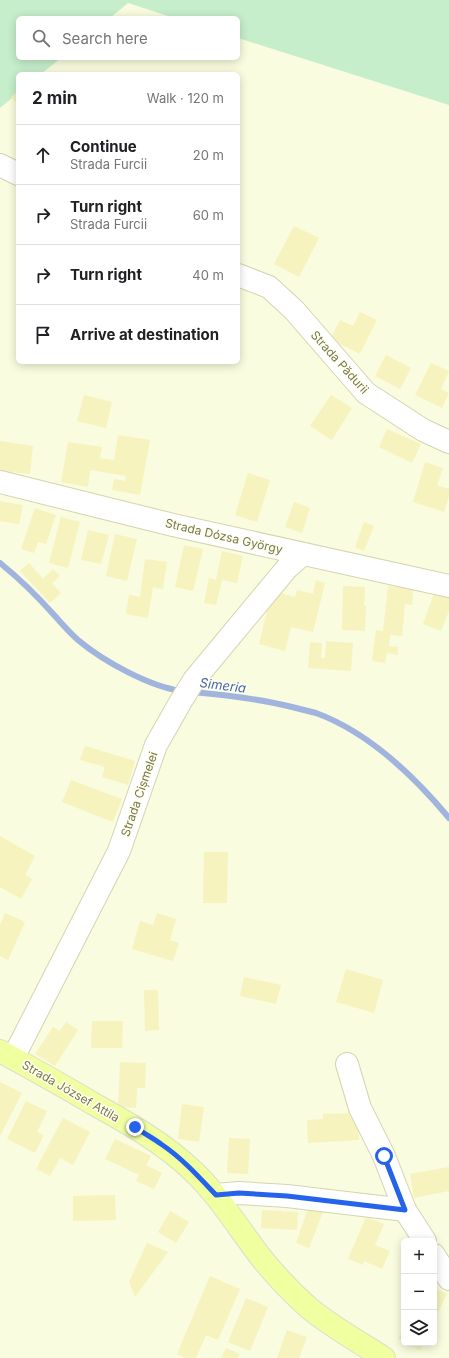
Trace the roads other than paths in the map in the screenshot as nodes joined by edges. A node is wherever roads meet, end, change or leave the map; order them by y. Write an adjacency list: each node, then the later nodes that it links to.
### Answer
1 (0, 165): 2 (street)
2 (16, 173)
3 (240, 276): 4 (street, Strada Pădurii)
4 (449, 442)
5 (0, 482): 6 (street, Strada Dózsa György)
6 (303, 554): 7 (street, Strada Dózsa György); 8 (street, Strada Cișmelei)
7 (449, 586)
8 (6, 1055): 10 (main road, Strada József Attila)
9 (347, 1064): 11 (street)
10 (216, 1195): 11 (street); 15 (main road, Strada József Attila)
11 (405, 1210): 12 (street)
12 (423, 1238)
13 (437, 1260): 14 (street)
14 (449, 1278)
15 (384, 1358)

